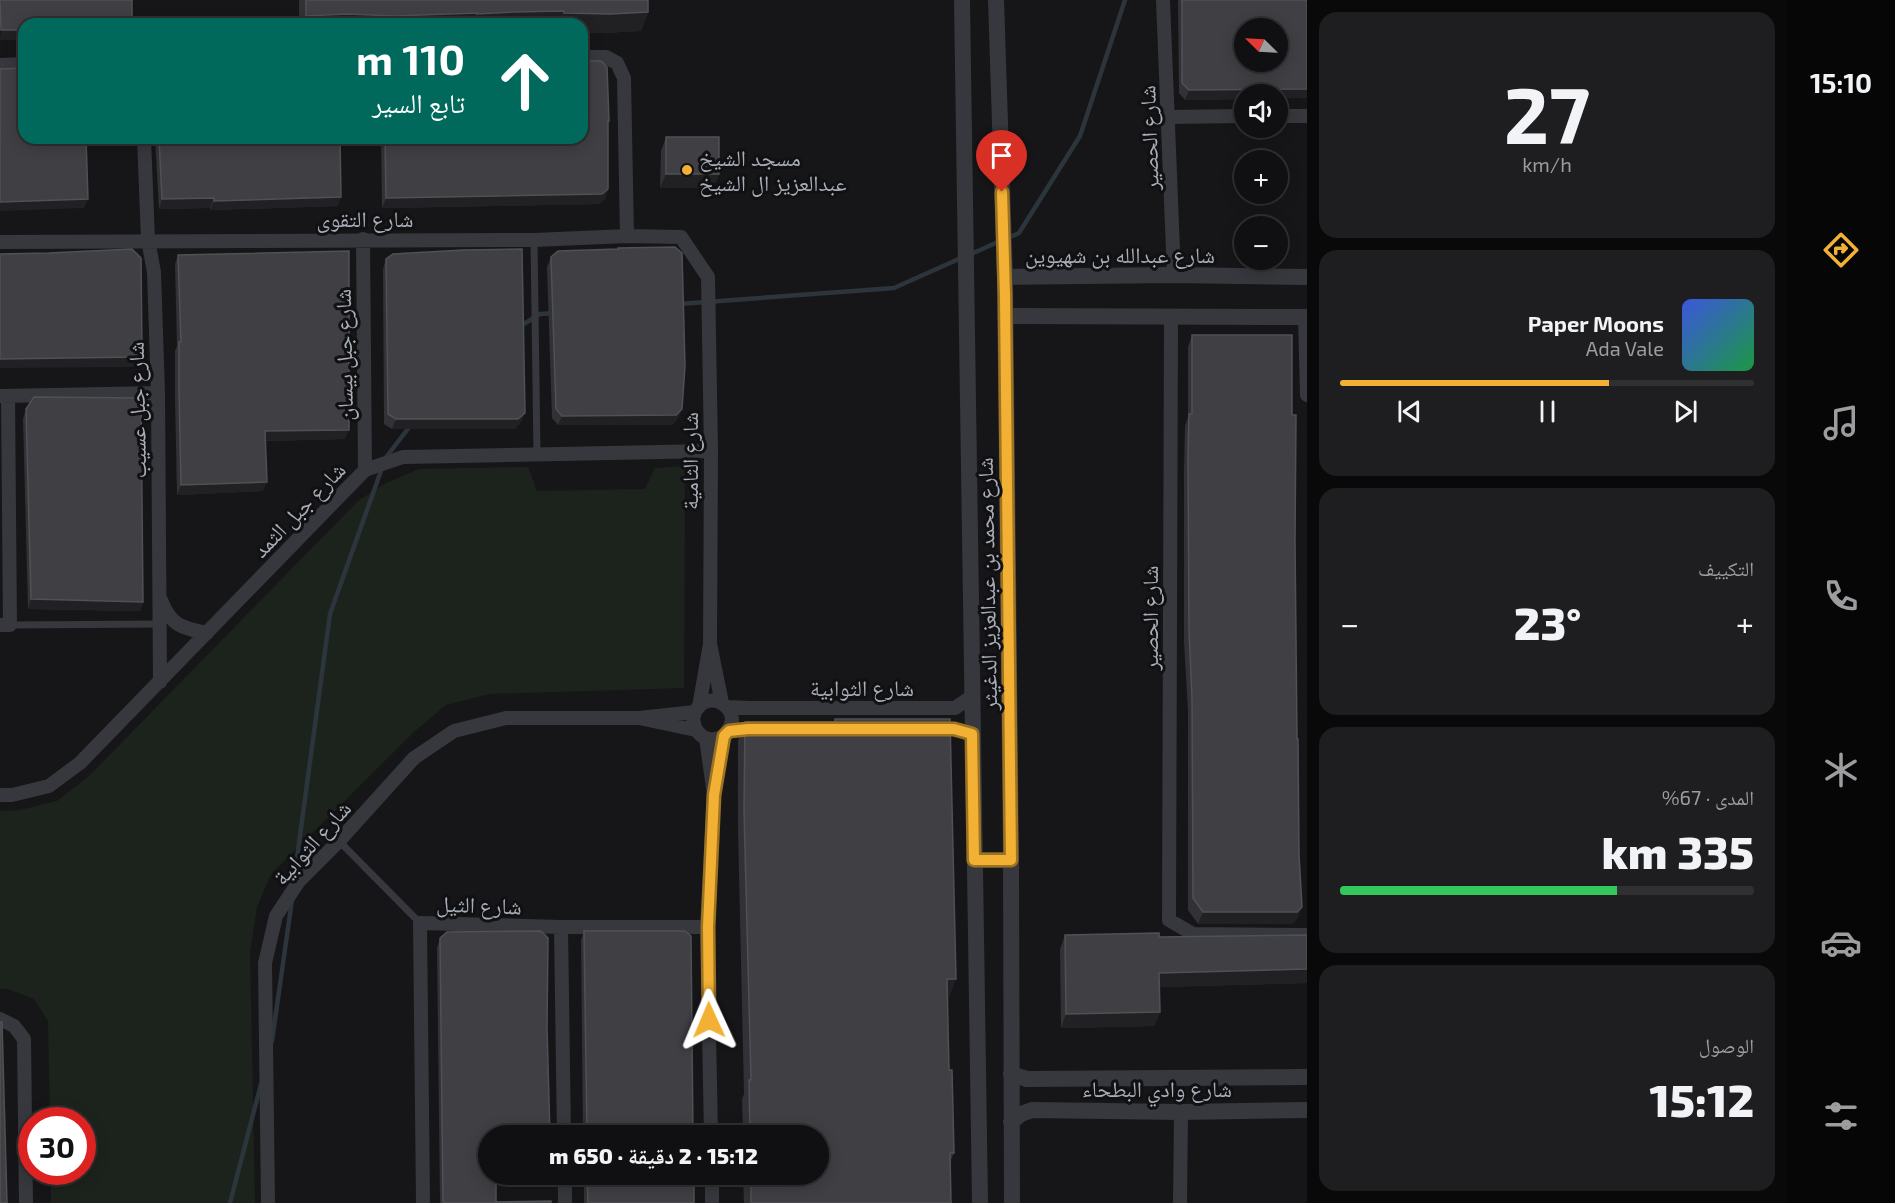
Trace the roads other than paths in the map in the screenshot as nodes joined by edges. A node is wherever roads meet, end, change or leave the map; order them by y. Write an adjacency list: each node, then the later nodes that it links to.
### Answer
1 (962, 0): 36 (street, شارع محمد بن عبدالعزيز الدغيثر)
2 (996, 0): 19 (street, شارع محمد بن عبدالعزيز الدغيثر)
3 (1163, 0): 10 (street, شارع الحصير)
4 (588, 57): 12 (street)
5 (18, 64): 6 (street)
6 (0, 65)
7 (1234, 116): 10 (street)
8 (1288, 116): 9 (street)
9 (1307, 116)
10 (1168, 117): 17 (street, شارع الحصير)
11 (144, 144): 14 (street, شارع جبل عسيب)
12 (627, 236): 15 (street, شارع التقوى); 18 (street, شارع التقوى)
13 (363, 239): 14 (street, شارع التقوى); 15 (street, شارع التقوى); 29 (street, شارع جبل بيسان)
14 (148, 240): 16 (street, شارع التقوى); 24 (street, شارع جبل عسيب)
15 (534, 240): 28 (lane)
16 (0, 242)
17 (1174, 275): 19 (street, شارع عبدالله بن شهيوين); 20 (street, شارع عبدالله بن شهيوين)
18 (708, 277): 27 (street, شارع الثامية)
19 (1005, 277): 21 (street, شارع محمد بن عبدالعزيز الدغيثر)
20 (1307, 277)
21 (1005, 316): 22 (street); 49 (street, شارع محمد بن عبدالعزيز الدغيثر)
22 (1171, 317): 23 (street); 53 (street, شارع الحصير)
23 (1306, 317): 25 (street)
24 (158, 393): 26 (street); 30 (street, شارع جبل عسيب)
25 (1307, 395)
26 (4, 396): 32 (street)
27 (711, 451): 28 (street, شارع جبل الثمد); 34 (street, شارع الثامية)
28 (537, 454): 29 (street, شارع جبل الثمد)
29 (365, 470): 33 (street, شارع جبل الثمد)
30 (160, 597): 31 (street, شارع جبل عسيب); 33 (street)
31 (160, 624): 32 (lane); 35 (street, شارع جبل عسيب)
32 (5, 625)
33 (207, 633): 35 (street, شارع جبل الثمد)
34 (710, 644): 37 (street); 38 (street)
35 (160, 682): 45 (street, شارع جبل الثمد)
36 (971, 697): 37 (street, شارع الثوابية); 44 (street, شارع محمد بن عبدالعزيز الدغيثر)
37 (725, 705): 38 (street); 42 (street)
38 (697, 709): 39 (street); 43 (street)
39 (639, 718): 43 (street); 47 (street, شارع الثوابية)
40 (771, 729): 42 (street)
41 (920, 729): 44 (street, شارع الثوابية)
42 (726, 733): 43 (street); 46 (street)
43 (701, 734): 46 (street)
44 (972, 734): 48 (street, شارع محمد بن عبدالعزيز الدغيثر)
45 (0, 795)
46 (714, 795): 52 (street)
47 (339, 841): 50 (lane); 65 (street, شارع الثوابية)
48 (974, 860): 49 (street); 69 (street, شارع محمد بن عبدالعزيز الدغيثر)
49 (1011, 860): 55 (street, شارع محمد بن عبدالعزيز الدغيثر)
50 (420, 923): 51 (street, شارع الثيل); 66 (street, شارع الثيل)
51 (561, 927): 52 (street, شارع الثيل); 60 (street)
52 (708, 927): 61 (street)
53 (1307, 935)
54 (0, 1019): 64 (street)
55 (1011, 1074): 56 (street, شارع وادي البطحاء); 59 (street, شارع محمد بن عبدالعزيز الدغيثر)
56 (1307, 1077)
57 (1307, 1110): 58 (street, شارع وادي البطحاء)
58 (1181, 1112): 59 (street, شارع وادي البطحاء); 71 (street)
59 (1011, 1122): 70 (street, شارع محمد بن عبدالعزيز الدغيثر)
60 (564, 1125)
61 (711, 1125)
62 (565, 1185): 67 (street)
63 (712, 1185): 68 (street)
64 (26, 1203)
65 (268, 1203)
66 (423, 1203)
67 (565, 1203)
68 (712, 1203)
69 (980, 1203)
70 (1012, 1203)
71 (1180, 1203)

